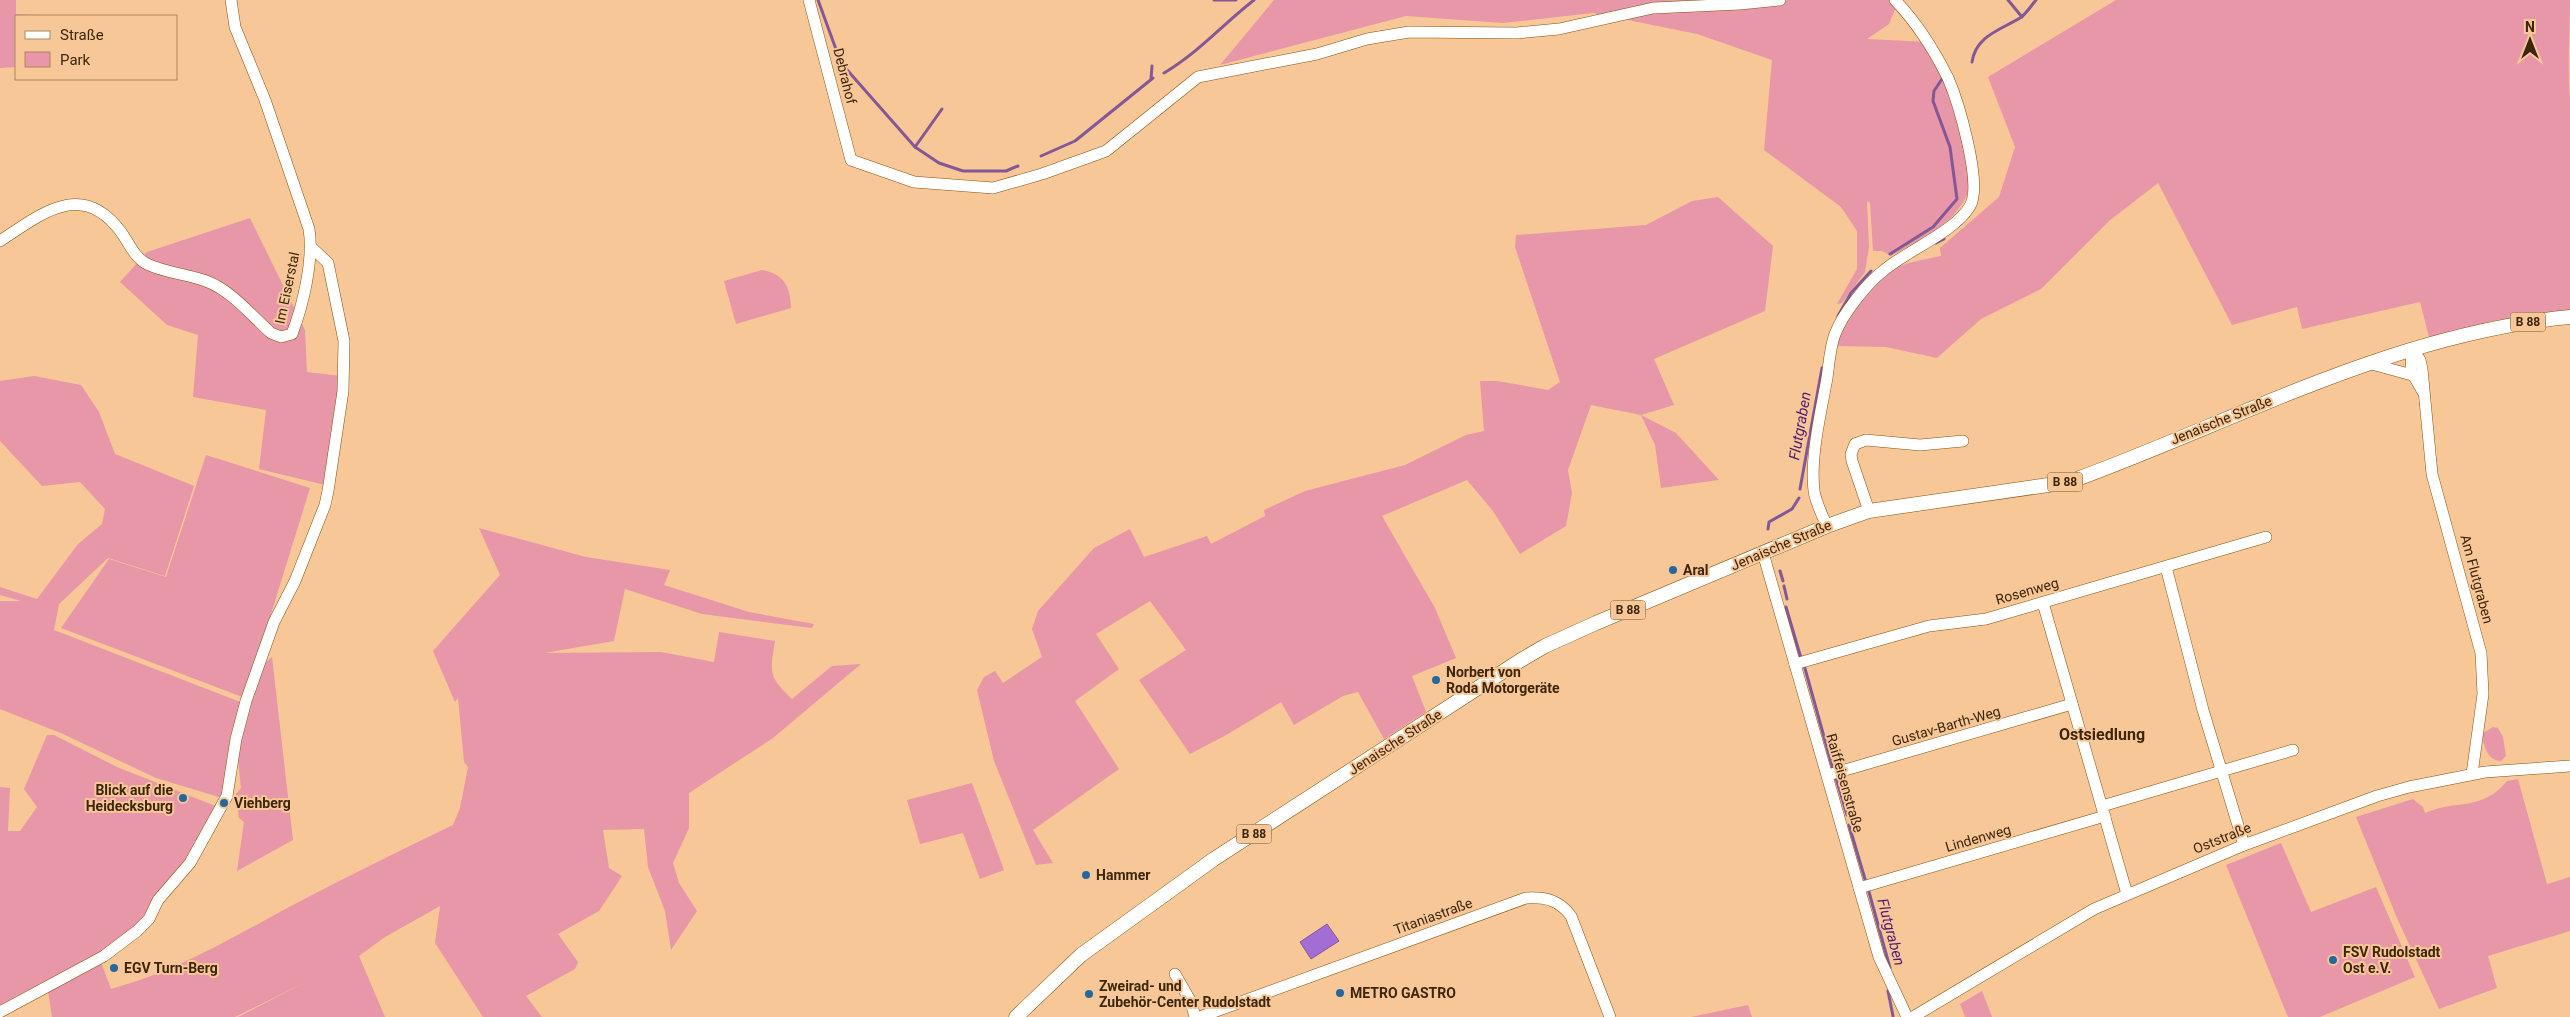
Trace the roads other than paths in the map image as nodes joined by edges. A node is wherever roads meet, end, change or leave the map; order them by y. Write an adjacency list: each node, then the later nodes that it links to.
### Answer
1 (232, 0): 6 (street, Im Eiserstal)
2 (809, 0): 3 (street, Debrahof)
3 (1780, 0)
4 (1895, 0): 14 (street)
5 (0, 241): 6 (street, Im Eiserstal)
6 (311, 247): 31 (street)
7 (2570, 317): 8 (main road, Jenaische Straße / B 88)
8 (2412, 350): 9 (main road, Jenaische Straße / B 88); 10 (street); 11 (street, Am Flutgraben)
9 (2367, 363): 10 (street); 13 (main road, Jenaische Straße / B 88)
10 (2412, 375): 11 (street, Am Flutgraben)
11 (2424, 394): 24 (street, Am Flutgraben)
12 (1963, 441): 13 (street)
13 (1869, 511): 14 (main road, Jenaische Straße / B 88)
14 (1827, 526): 16 (main road, Jenaische Straße / B 88)
15 (2266, 537): 17 (street, Rosenweg)
16 (1763, 553): 19 (street, Raiffeisenstraße); 32 (main road, Jenaische Straße / B 88)
17 (2166, 567): 18 (street, Rosenweg); 23 (street)
18 (2043, 602): 19 (street, Rosenweg); 20 (street)
19 (1795, 664): 25 (street, Raiffeisenstraße)
20 (2072, 704): 25 (street, Gustav-Barth-Weg); 26 (street)
21 (2293, 750): 23 (street, Lindenweg)
22 (2570, 766): 24 (street, Oststraße)
23 (2222, 772): 26 (street, Lindenweg); 27 (street)
24 (2472, 774): 27 (street, Oststraße)
25 (1828, 776): 28 (street, Raiffeisenstraße)
26 (2104, 811): 28 (street, Lindenweg); 29 (street)
27 (2244, 845): 29 (street, Oststraße)
28 (1859, 888): 36 (street, Raiffeisenstraße)
29 (2127, 894): 37 (street, Oststraße)
30 (1175, 974): 33 (street)
31 (0, 1012)
32 (1016, 1017)
33 (1195, 1017)
34 (1200, 1017): 35 (street, Titaniastraße)
35 (1610, 1017)
36 (1906, 1017)
37 (1913, 1017)

